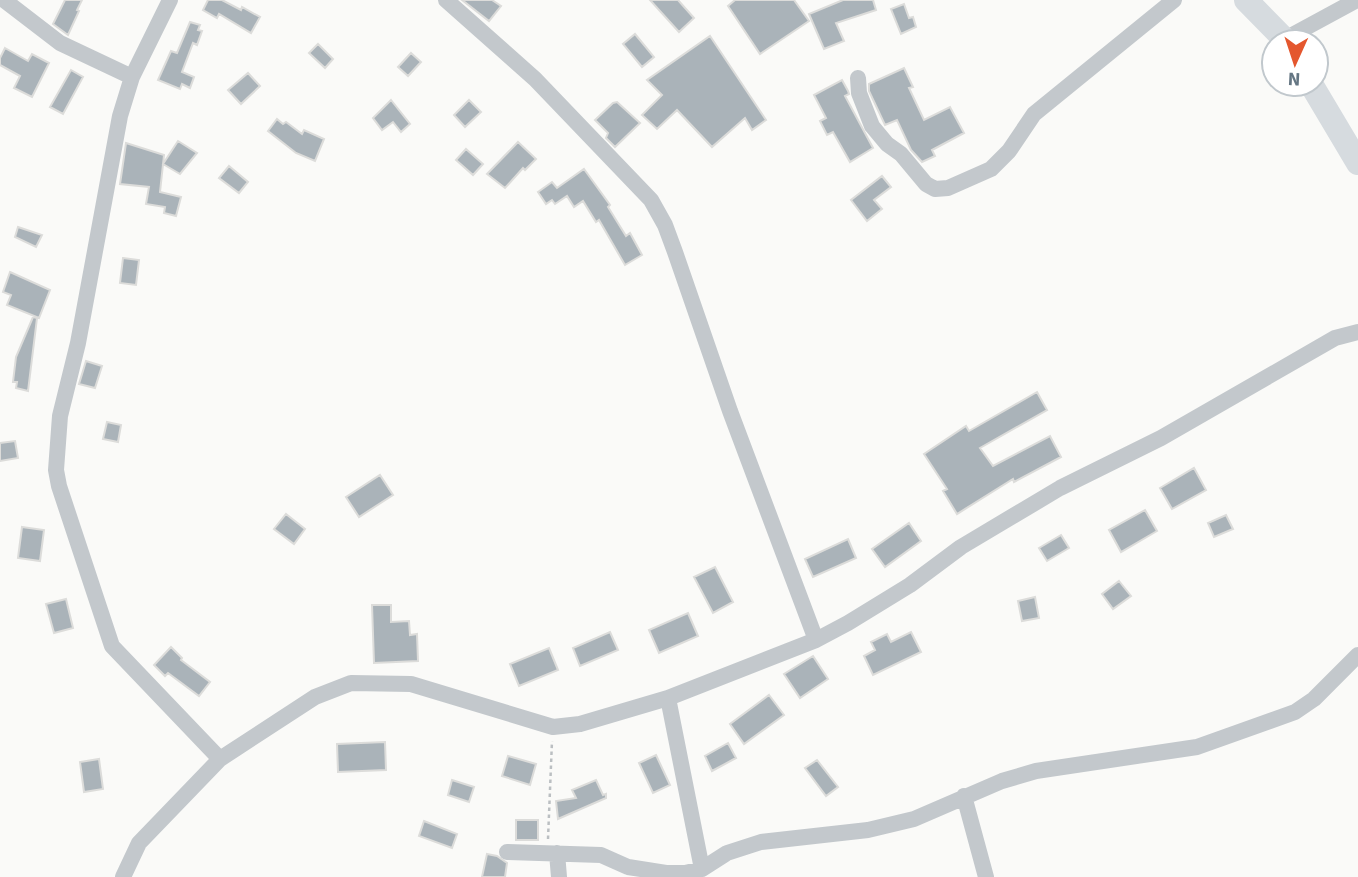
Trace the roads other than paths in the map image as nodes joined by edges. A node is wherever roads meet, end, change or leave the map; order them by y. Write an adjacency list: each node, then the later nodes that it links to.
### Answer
1 (4, 0): 9 (street)
2 (170, 0): 9 (street)
3 (446, 0): 14 (street)
4 (1174, 0): 10 (street)
5 (1246, 0): 7 (highway)
6 (1357, 0): 8 (street)
7 (1273, 28)
8 (1309, 28)
9 (132, 77): 17 (street)
10 (858, 78)
11 (1319, 98): 12 (highway)
12 (1358, 163)
13 (1358, 332): 14 (street)
14 (816, 640): 16 (street)
15 (1358, 655): 18 (street)
16 (668, 698): 17 (street); 21 (street)
17 (220, 759): 22 (street)
18 (964, 796): 21 (street); 24 (street)
19 (507, 852): 20 (street)
20 (557, 853): 21 (street); 23 (street)
21 (702, 869)
22 (122, 877)
23 (559, 877)
24 (986, 877)

